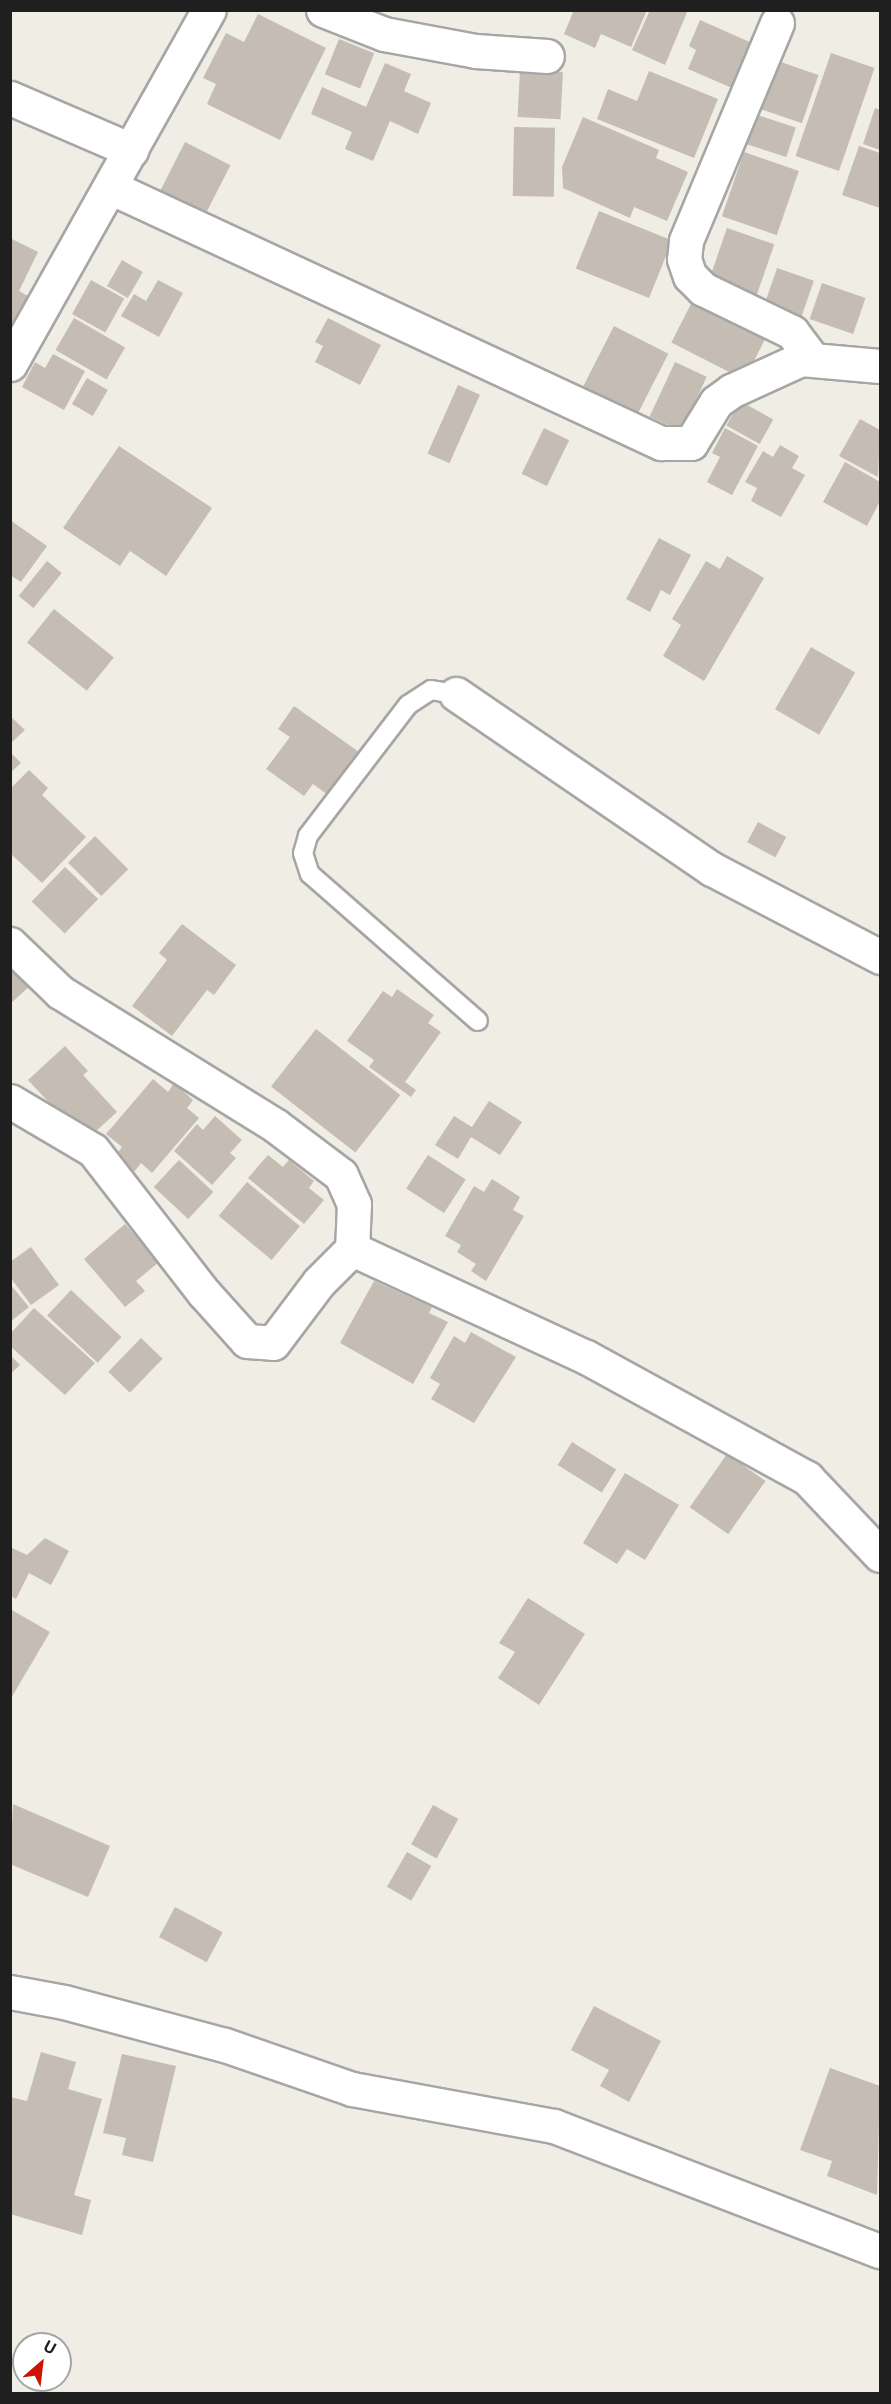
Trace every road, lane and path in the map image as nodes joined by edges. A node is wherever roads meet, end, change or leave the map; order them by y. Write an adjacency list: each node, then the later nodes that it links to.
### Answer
1 (209, 10): 6 (street)
2 (323, 10): 4 (street)
3 (777, 23): 8 (street)
4 (547, 56)
5 (10, 98): 6 (street)
6 (131, 150): 7 (street)
7 (110, 188): 8 (street); 9 (street)
8 (812, 359): 10 (street)
9 (10, 364)
10 (880, 366)
11 (456, 694): 13 (street); 14 (lane)
12 (10, 945): 16 (street)
13 (880, 957)
14 (478, 1021)
15 (10, 1101): 16 (street)
16 (352, 1249): 17 (street)
17 (880, 1555)
18 (10, 1992): 19 (street)
19 (880, 2251)

